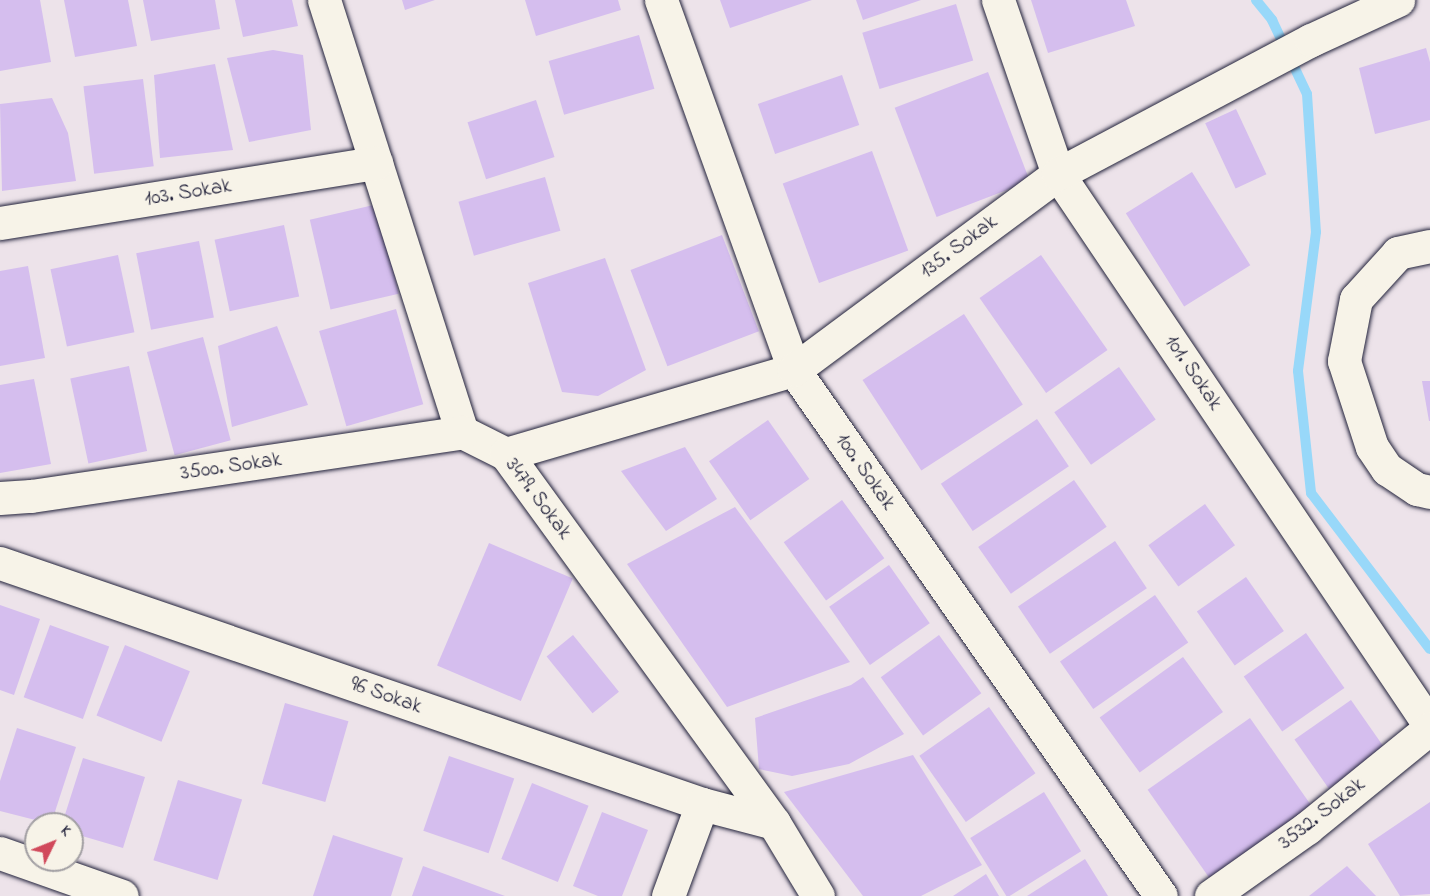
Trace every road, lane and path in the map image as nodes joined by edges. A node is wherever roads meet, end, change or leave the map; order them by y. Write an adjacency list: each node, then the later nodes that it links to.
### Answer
1 (324, 0): 5 (street)
2 (661, 0): 9 (street, 100. Sokak)
3 (998, 0): 6 (street, 101. Sokak)
4 (1398, 0): 6 (street, 135. Sokak)
5 (376, 163): 7 (street, 103. Sokak); 10 (street)
6 (1058, 174): 9 (street, 135. Sokak); 15 (street, 101. Sokak)
7 (0, 223)
8 (1430, 246): 12 (street)
9 (794, 370): 11 (street, 135. Sokak); 22 (street, 100. Sokak)
10 (462, 432): 11 (street, 3479. Sokak); 13 (street, 3500. Sokak)
11 (506, 454): 17 (street, 3479. Sokak)
12 (1430, 492)
13 (0, 498)
14 (0, 563): 16 (street, 96 Sokak)
15 (1430, 727): 23 (street, 3532. Sokak)
16 (702, 804): 17 (street, 96 Sokak); 20 (street)
17 (774, 823): 21 (street, 3479. Sokak)
18 (0, 853): 19 (street)
19 (122, 896)
20 (668, 896)
21 (818, 896)
22 (1161, 896)
23 (1211, 896)

